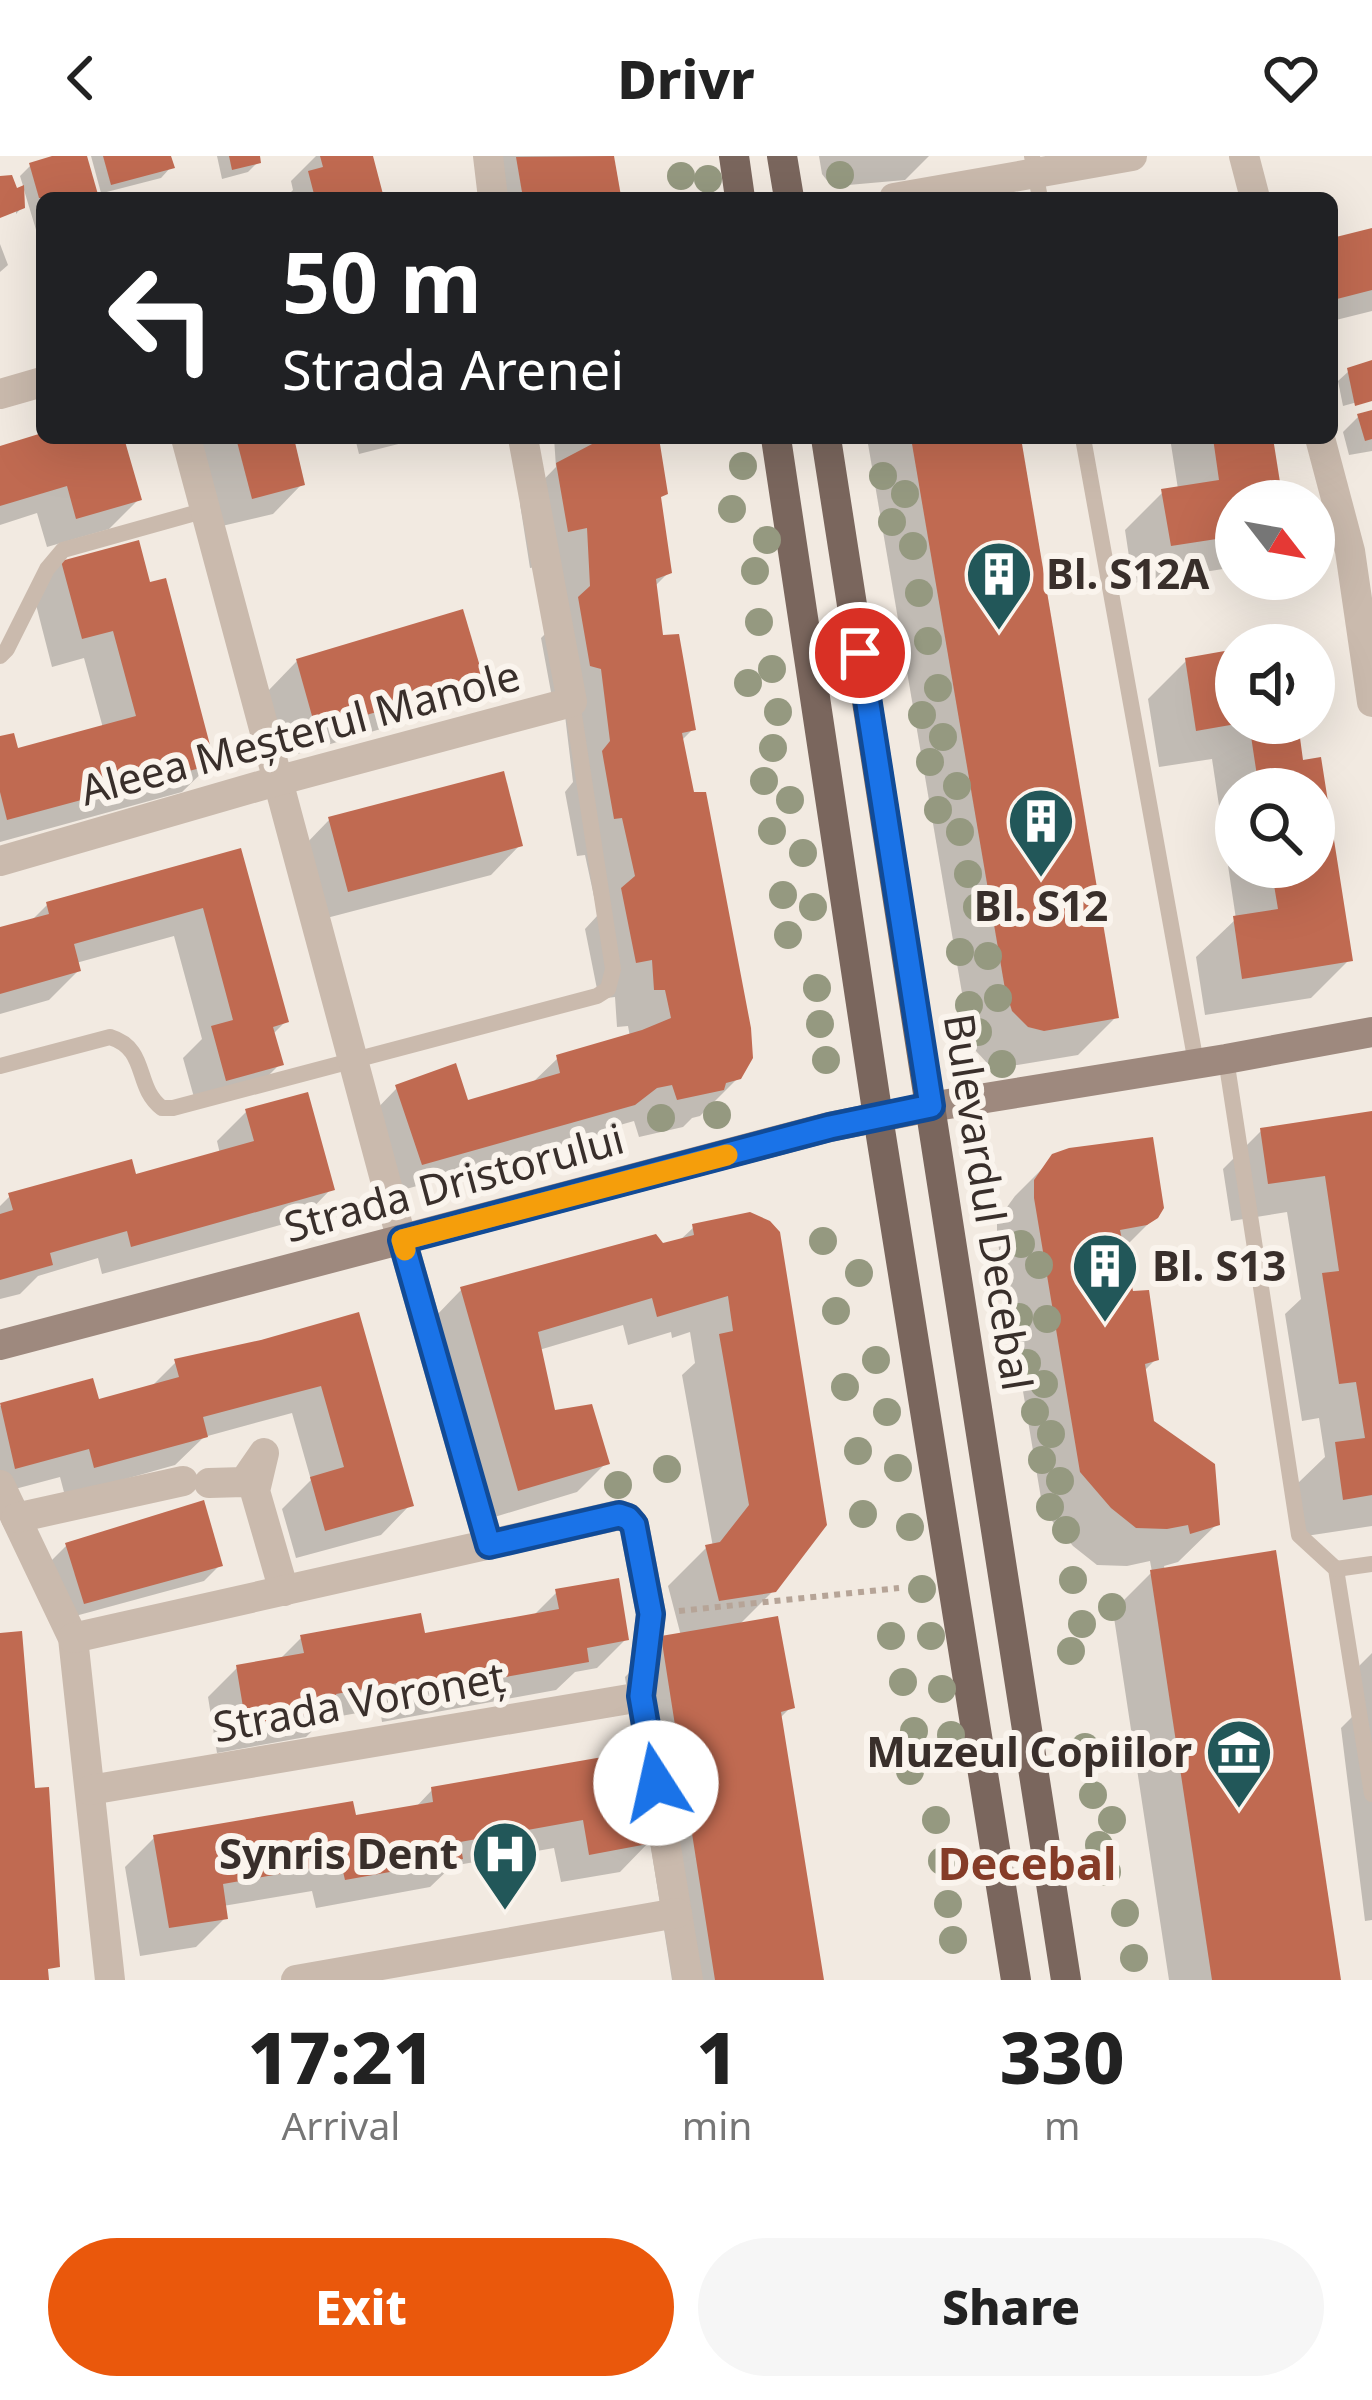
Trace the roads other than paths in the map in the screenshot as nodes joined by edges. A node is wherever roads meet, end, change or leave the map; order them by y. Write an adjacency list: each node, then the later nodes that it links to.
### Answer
1 (488, 156): 7 (street)
2 (734, 156): 8 (main road)
3 (782, 156): 9 (main road)
4 (1132, 156): 6 (street)
5 (1244, 156): 11 (street)
6 (1036, 176): 10 (street)
7 (492, 192)
8 (739, 192)
9 (788, 192)
10 (933, 192)
11 (1253, 192)
12 (36, 384): 13 (street)
13 (0, 394)
14 (188, 444): 20 (street)
15 (524, 444): 23 (street, Aleea Meșterul Manole)
16 (777, 444): 31 (main road)
17 (827, 444): 30 (main road, Bulevardul Decebal)
18 (1084, 444): 28 (lane)
19 (1322, 444): 22 (street)
20 (206, 510): 21 (lane); 24 (street)
21 (0, 656)
22 (1372, 702)
23 (572, 703): 24 (street, Aleea Meșterul Manole); 27 (lane)
24 (280, 780): 25 (street, Aleea Meșterul Manole); 27 (street)
25 (0, 860)
26 (1372, 1032): 28 (street, Strada Dristorului)
27 (354, 1060): 29 (lane); 32 (street)
28 (1211, 1061): 30 (street, Strada Dristorului); 38 (lane)
29 (0, 1066)
30 (931, 1106): 31 (street, Strada Dristorului); 49 (main road, Bulevardul Decebal)
31 (878, 1117): 32 (street, Strada Dristorului); 48 (main road)
32 (402, 1240): 33 (street, Strada Dristorului); 36 (street)
33 (0, 1345)
34 (0, 1485): 35 (street)
35 (16, 1518): 39 (street); 40 (street)
36 (489, 1545): 39 (street); 41 (street)
37 (1372, 1564): 38 (lane)
38 (1336, 1569): 43 (lane)
39 (284, 1591): 40 (street)
40 (74, 1638): 42 (street)
41 (641, 1696): 42 (street, Strada Voroneț); 44 (street)
42 (90, 1790): 45 (street)
43 (1372, 1794)
44 (677, 1913): 46 (street); 47 (street)
45 (110, 1980)
46 (296, 1980)
47 (688, 1980)
48 (1016, 1980)
49 (1066, 1980)

